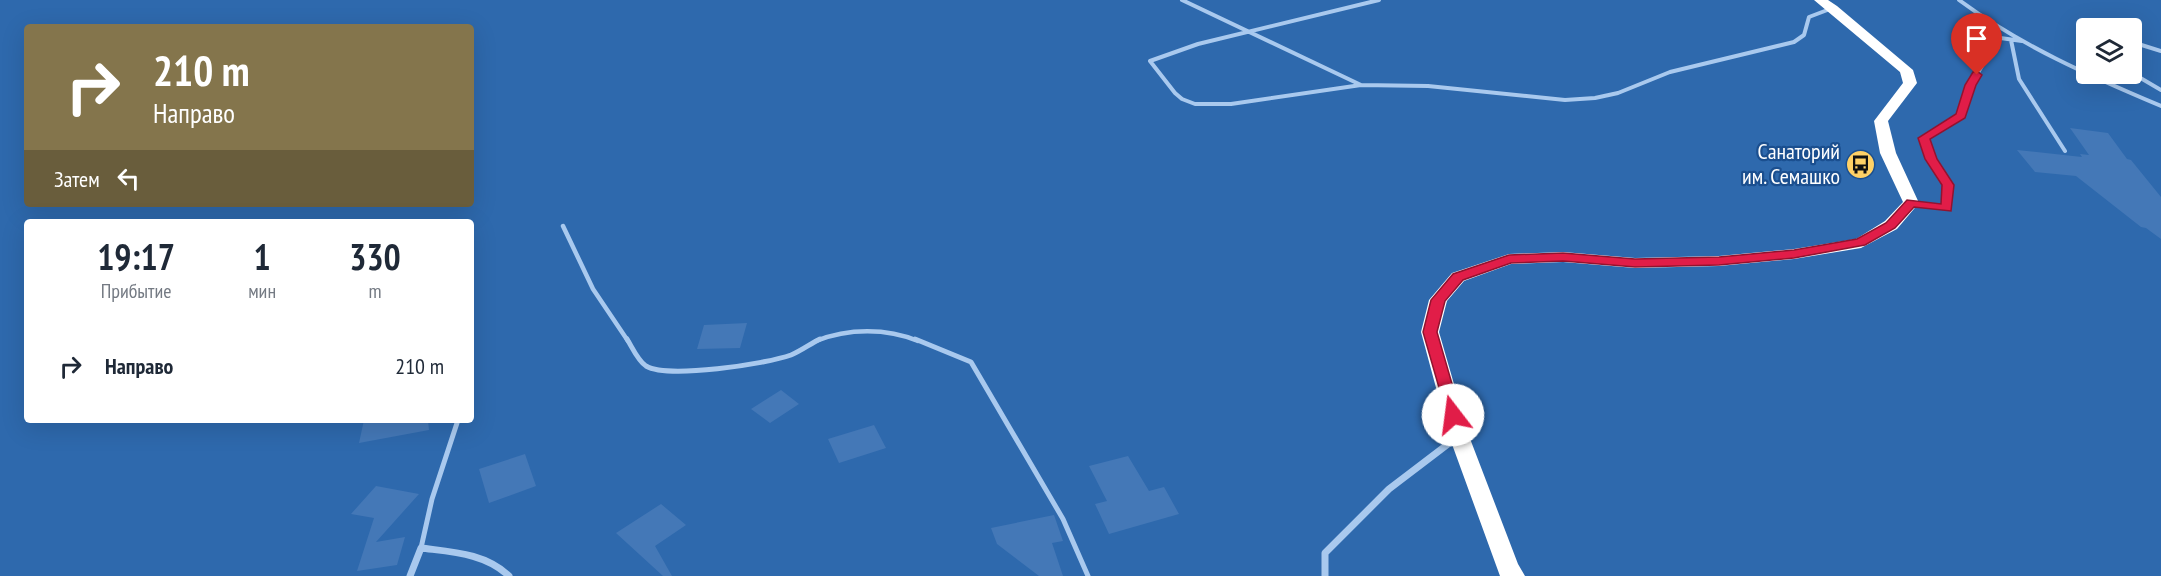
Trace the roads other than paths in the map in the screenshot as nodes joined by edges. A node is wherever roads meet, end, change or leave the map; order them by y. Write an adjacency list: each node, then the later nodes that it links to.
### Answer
1 (1182, 0): 5 (lane)
2 (1379, 0): 5 (lane)
3 (1959, 0): 7 (lane)
4 (1826, 4): 11 (lane); 15 (highway)
5 (1248, 33): 11 (lane); 11 (lane)
6 (2011, 40): 7 (lane); 14 (lane); 15 (lane)
7 (2022, 41): 13 (lane)
8 (2142, 45): 9 (lane)
9 (2161, 51)
10 (2142, 79): 12 (lane)
11 (1361, 85)
12 (2161, 90)
13 (2161, 106)
14 (2065, 151)
15 (1911, 203): 18 (highway)
16 (563, 226): 22 (lane)
17 (457, 423): 19 (lane)
18 (1459, 436): 23 (street); 24 (highway)
19 (421, 548): 20 (street); 21 (street)
20 (410, 576)
21 (509, 576)
22 (1088, 576)
23 (1325, 576)
24 (1513, 576)

